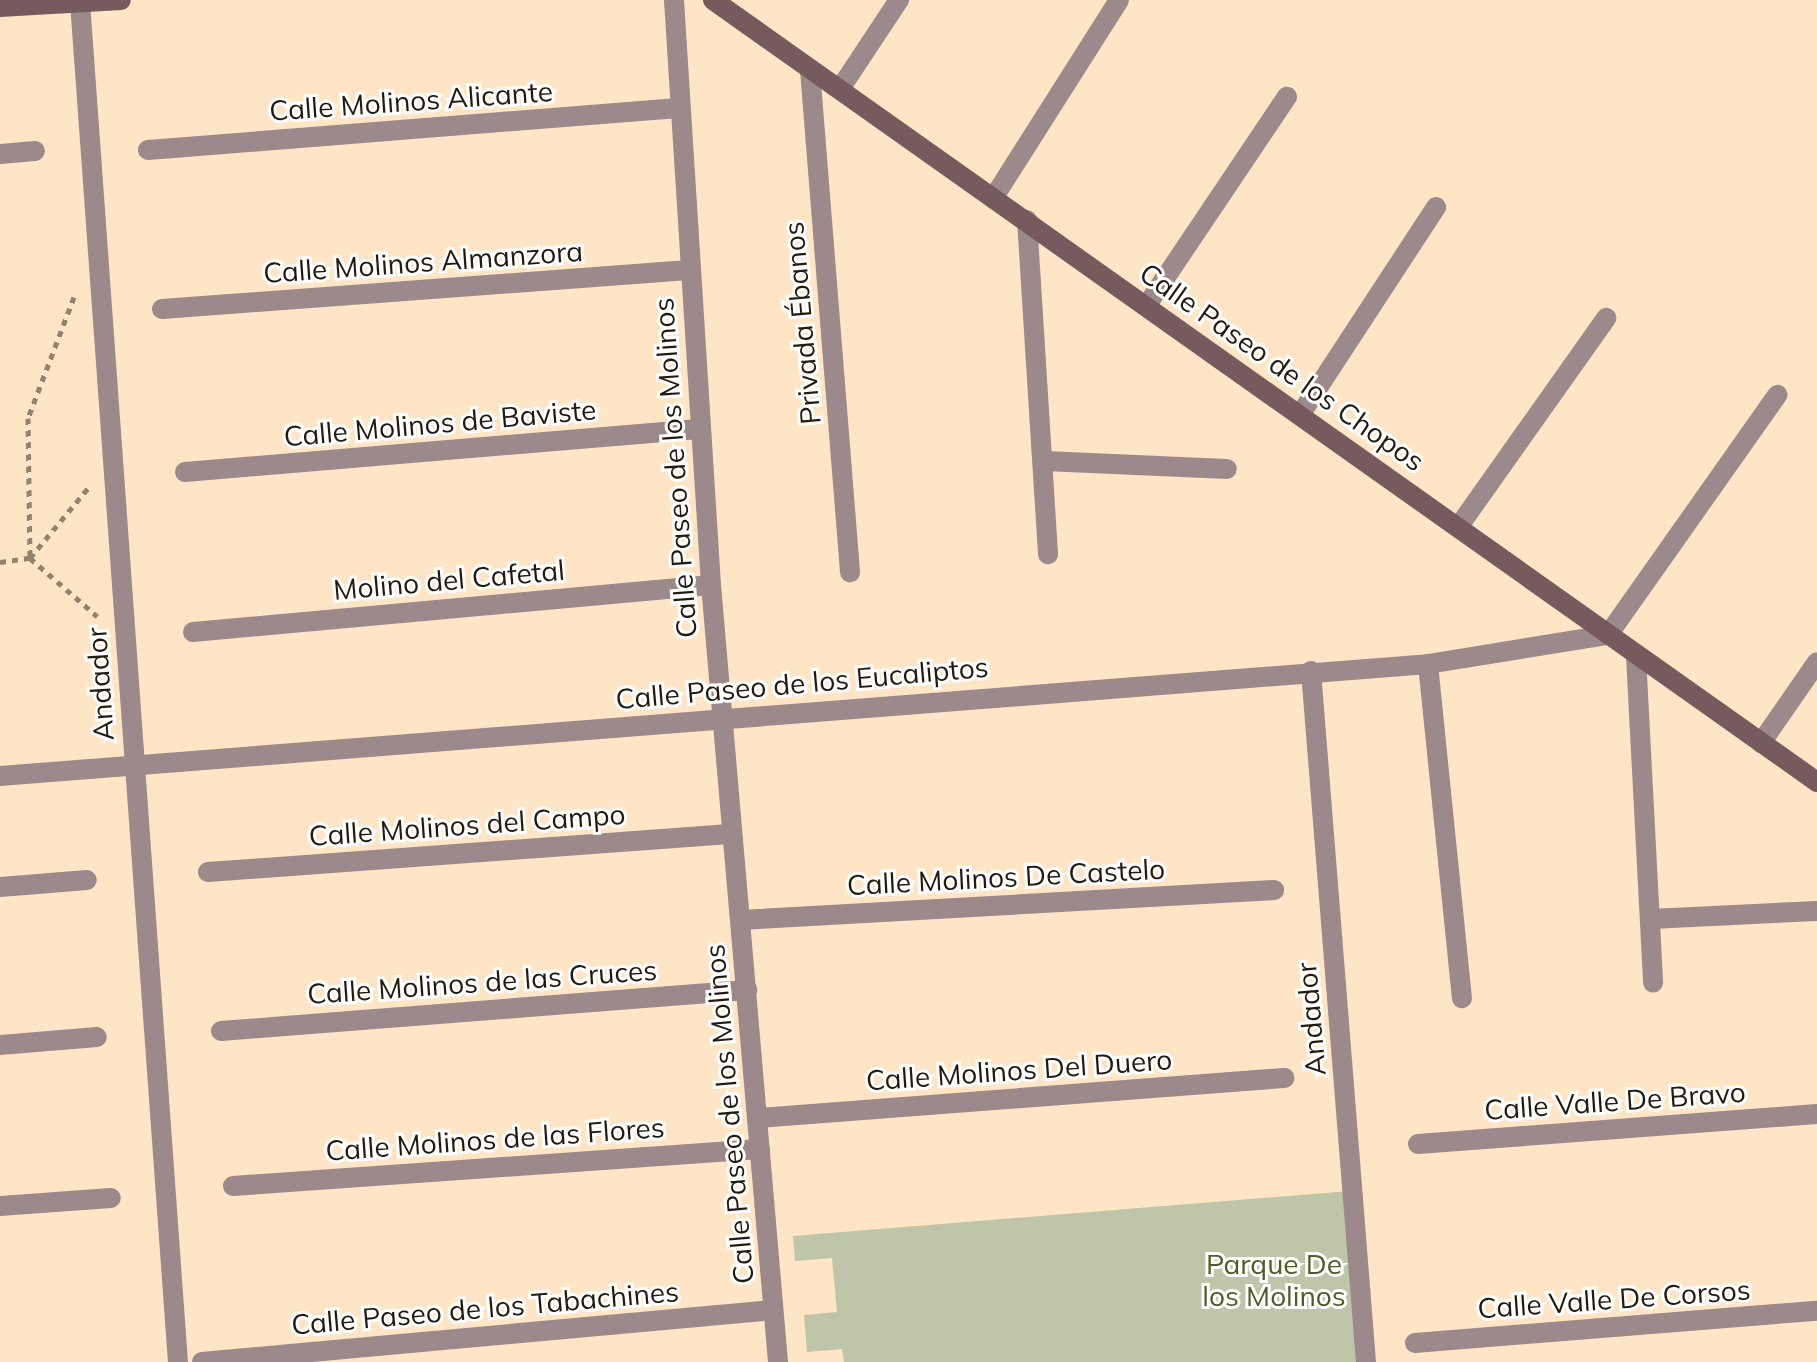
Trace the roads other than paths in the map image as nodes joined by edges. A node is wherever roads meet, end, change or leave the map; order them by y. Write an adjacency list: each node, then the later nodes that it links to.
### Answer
1 (121, 0): 6 (main road)
2 (674, 0): 11 (street, Calle Paseo de los Molinos)
3 (713, 0): 8 (main road, Calle Paseo de los Chopos)
4 (899, 0): 9 (street)
5 (1119, 0): 15 (street)
6 (80, 2): 7 (main road); 40 (street, Andador)
7 (0, 7)
8 (810, 70): 9 (main road, Calle Paseo de los Chopos); 30 (street, Privada Ébanos)
9 (840, 89): 15 (main road, Calle Paseo de los Chopos)
10 (1287, 97): 19 (street)
11 (678, 108): 12 (street, Calle Molinos Alicante); 18 (street, Calle Paseo de los Molinos)
12 (148, 150)
13 (35, 151): 14 (street)
14 (0, 154)
15 (994, 197): 17 (main road, Calle Paseo de los Chopos)
16 (1436, 207): 23 (street)
17 (1027, 220): 19 (main road, Calle Paseo de los Chopos); 25 (street)
18 (689, 270): 20 (street, Calle Molinos Almanzora); 24 (street, Calle Paseo de los Molinos)
19 (1147, 305): 23 (main road, Calle Paseo de los Chopos)
20 (162, 309)
21 (1606, 318): 28 (street)
22 (1777, 395): 33 (street)
23 (1302, 412): 28 (main road, Calle Paseo de los Chopos)
24 (699, 429): 27 (street, Calle Molinos de Baviste); 31 (street, Calle Paseo de los Molinos)
25 (1045, 461): 26 (street); 29 (street)
26 (1227, 469)
27 (185, 472)
28 (1459, 526): 33 (main road, Calle Paseo de los Chopos)
29 (1048, 554)
30 (850, 572)
31 (711, 585): 32 (street, Molino del Cafetal); 38 (street, Calle Paseo de los Molinos)
32 (193, 632)
33 (1608, 635): 34 (main road, Calle Paseo de los Chopos); 36 (street, Calle Paseo de los Eucaliptos)
34 (1636, 656): 39 (main road, Calle Paseo de los Chopos); 49 (street)
35 (1817, 662): 39 (street)
36 (1428, 664): 37 (street, Calle Paseo de los Eucaliptos); 53 (street)
37 (1311, 671): 38 (street, Calle Paseo de los Eucaliptos); 71 (street, Andador)
38 (723, 717): 40 (street, Calle Paseo de los Eucaliptos); 43 (street, Calle Paseo de los Molinos)
39 (1761, 743): 42 (main road, Calle Paseo de los Chopos)
40 (134, 768): 41 (street, Calle Paseo de los Eucaliptos); 68 (street, Andador)
41 (0, 776)
42 (1817, 782)
43 (730, 834): 44 (street, Calle Molinos del Campo); 50 (street, Calle Paseo de los Molinos)
44 (208, 872)
45 (87, 880): 46 (street)
46 (0, 887)
47 (1274, 890): 50 (street, Calle Molinos De Castelo)
48 (1817, 911): 49 (street)
49 (1651, 919): 51 (street)
50 (741, 920): 52 (street, Calle Paseo de los Molinos)
51 (1653, 983)
52 (747, 990): 54 (street, Calle Molinos de las Cruces); 59 (street, Calle Paseo de los Molinos)
53 (1462, 998)
54 (221, 1031)
55 (97, 1037): 56 (street)
56 (0, 1045)
57 (1284, 1078): 59 (street, Calle Molinos Del Duero)
58 (1817, 1114): 60 (street, Calle Valle De Bravo)
59 (758, 1118): 61 (street, Calle Paseo de los Molinos)
60 (1418, 1144)
61 (760, 1149): 62 (street, Calle Molinos de las Flores); 65 (street, Calle Paseo de los Molinos)
62 (233, 1186)
63 (111, 1198): 64 (street)
64 (0, 1206)
65 (773, 1310): 69 (street, Calle Paseo de los Tabachines); 70 (street, Calle Paseo de los Molinos)
66 (1817, 1311): 67 (street, Calle Valle De Corsos)
67 (1415, 1343)
68 (178, 1362)
69 (202, 1362)
70 (778, 1362)
71 (1366, 1362)

